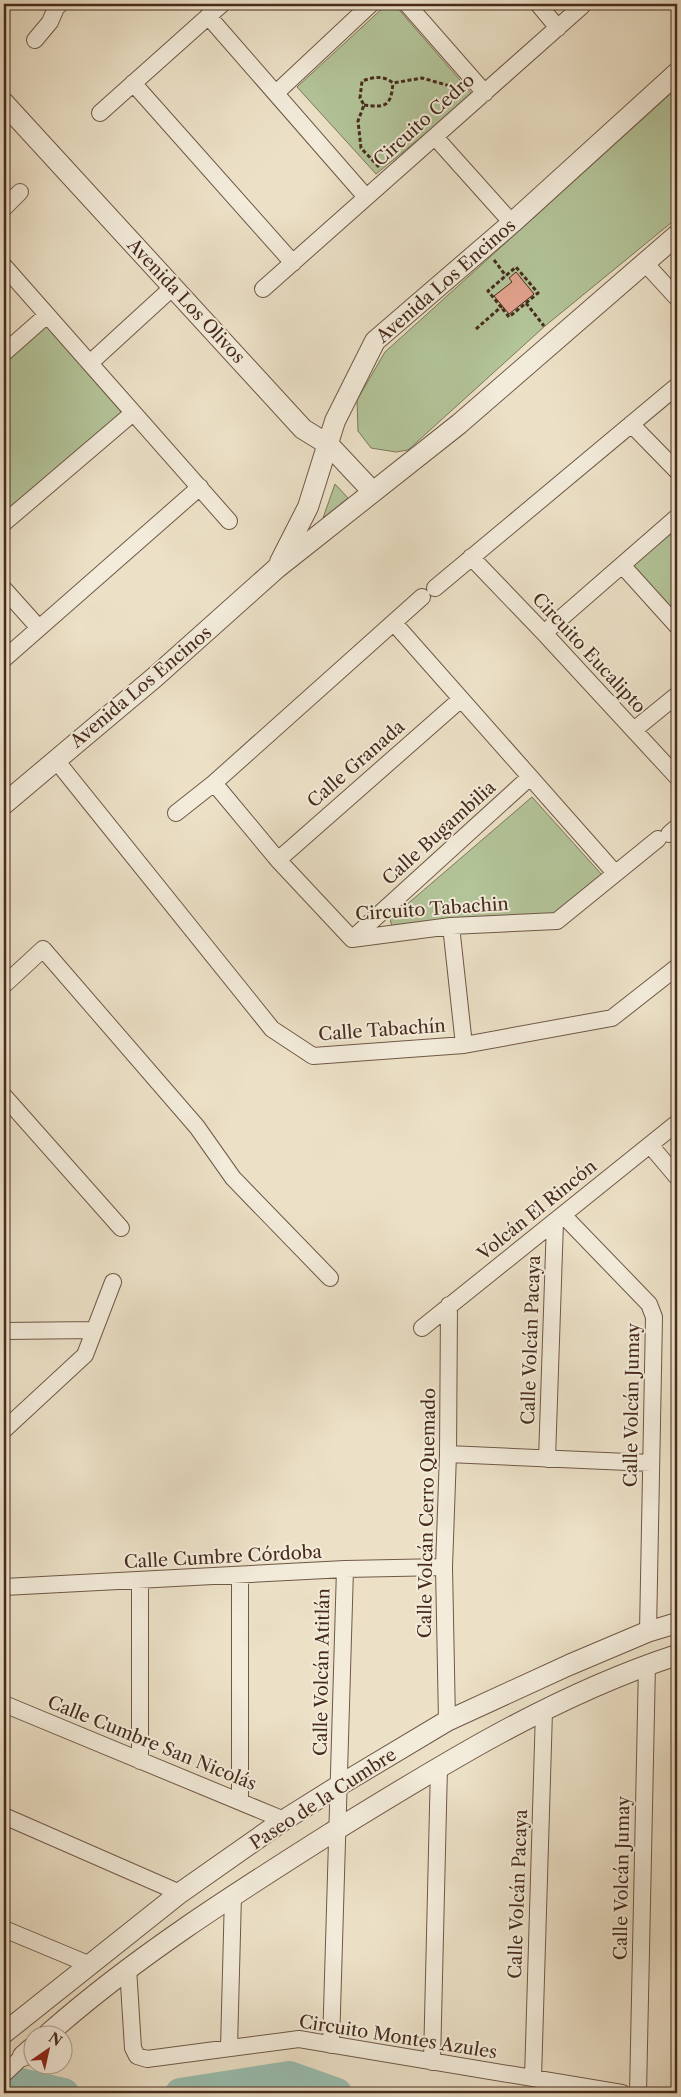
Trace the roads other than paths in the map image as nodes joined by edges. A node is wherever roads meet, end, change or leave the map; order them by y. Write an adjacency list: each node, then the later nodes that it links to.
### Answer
1 (222, 4): 7 (street)
2 (371, 4): 12 (street)
3 (407, 4): 13 (street)
4 (538, 4): 8 (street)
5 (56, 5): 9 (street)
6 (582, 6): 8 (street, Circuito Cedro)
7 (208, 16): 11 (street); 12 (street)
8 (558, 28): 13 (street, Circuito Cedro)
9 (35, 40)
10 (677, 73): 20 (street, Avenida Los Encinos)
11 (133, 83): 15 (street); 22 (street)
12 (276, 93): 18 (street)
13 (485, 93): 16 (street, Circuito Cedro)
14 (4, 103): 25 (street, Avenida Los Olivos)
15 (100, 113)
16 (435, 137): 18 (street, Circuito Cedro); 20 (street)
17 (20, 192): 19 (street)
18 (366, 198): 22 (street, Circuito Cedro)
19 (4, 208)
20 (512, 224): 34 (street, Avenida Los Encinos)
21 (677, 235): 23 (street, Avenida Los Encinos)
22 (293, 263): 26 (street, Circuito Cedro)
23 (645, 263): 27 (street); 37 (street, Avenida Los Encinos)
24 (4, 266): 28 (street)
25 (173, 287): 30 (street); 34 (street, Avenida Los Olivos)
26 (263, 289)
27 (677, 298)
28 (47, 315): 29 (street); 30 (street)
29 (4, 353)
30 (90, 363): 32 (street)
31 (677, 386): 33 (street)
32 (133, 413): 36 (street); 40 (street)
33 (631, 424): 35 (street); 41 (street)
34 (328, 445): 37 (street, Avenida Los Olivos); 43 (street, Avenida Los Encinos)
35 (677, 471)
36 (200, 487): 39 (street); 47 (street)
37 (373, 492): 43 (street, Avenida Los Encinos)
38 (677, 517): 42 (street)
39 (229, 521)
40 (4, 523)
41 (471, 557): 45 (street); 48 (street, Circuito Eucalipto)
42 (622, 565): 46 (street); 48 (street)
43 (277, 568): 53 (street, Avenida Los Encinos)
44 (4, 589): 47 (street)
45 (394, 623): 51 (street); 56 (street)
46 (677, 626)
47 (39, 628): 49 (street)
48 (544, 633): 52 (street, Circuito Eucalipto)
49 (4, 659)
50 (677, 695): 52 (street)
51 (461, 699): 54 (street); 60 (street, Calle Granada)
52 (634, 730): 55 (street, Circuito Eucalipto)
53 (55, 760): 57 (street, Avenida Los Encinos); 66 (street, Calle Tabachín)
54 (530, 777): 61 (street); 63 (street, Calle Bugambilia)
55 (677, 777)
56 (214, 783): 58 (street); 60 (street, Circuito Tabachin)
57 (4, 804)
58 (176, 813)
59 (668, 833): 61 (street, Circuito Tabachin)
60 (278, 860): 63 (street, Circuito Tabachin)
61 (616, 873): 62 (street, Circuito Tabachin)
62 (451, 926): 63 (street, Circuito Tabachin); 66 (street)
63 (352, 939)
64 (677, 967): 66 (street, Calle Tabachín)
65 (4, 985): 73 (street)
66 (464, 1045)
67 (4, 1096): 72 (street)
68 (677, 1123): 69 (street, Volcán El Rincón)
69 (650, 1145): 70 (street); 71 (street, Volcán El Rincón)
70 (677, 1177)
71 (559, 1218): 75 (street, Volcán El Rincón); 81 (street, Calle Volcán Pacaya); 82 (street, Calle Volcán Jumay)
72 (120, 1228)
73 (330, 1278)
74 (112, 1282): 77 (street)
75 (449, 1305): 76 (street, Volcán El Rincón); 80 (street, Calle Volcán Cerro Quemado)
76 (422, 1328)
77 (94, 1330): 78 (street); 79 (street)
78 (4, 1331)
79 (4, 1430)
80 (448, 1454): 81 (street); 83 (street, Calle Volcán Cerro Quemado)
81 (547, 1460): 82 (street)
82 (651, 1463): 89 (street, Calle Volcán Jumay)
83 (444, 1567): 84 (street, Calle Cumbre Córdoba); 94 (street, Calle Volcán Cerro Quemado)
84 (345, 1570): 85 (street, Calle Cumbre Córdoba); 97 (street, Calle Volcán Atitlán)
85 (240, 1575): 86 (street, Calle Cumbre Córdoba); 98 (street)
86 (140, 1582): 87 (street, Calle Cumbre Córdoba); 95 (street)
87 (4, 1587)
88 (677, 1623): 89 (street, Paseo de la Cumbre)
89 (648, 1632): 94 (street, Paseo de la Cumbre)
90 (677, 1655): 91 (street, Paseo de la Cumbre)
91 (647, 1664): 93 (street, Paseo de la Cumbre); 116 (street, Calle Volcán Jumay)
92 (4, 1704): 95 (street, Calle Cumbre San Nicolás)
93 (544, 1711): 96 (street, Paseo de la Cumbre); 114 (street, Calle Volcán Pacaya)
94 (447, 1721): 97 (street, Paseo de la Cumbre)
95 (140, 1761): 98 (street, Calle Cumbre San Nicolás)
96 (439, 1766): 101 (street, Paseo de la Cumbre); 112 (street)
97 (340, 1786): 100 (street, Paseo de la Cumbre); 101 (street, Calle Volcán Atitlán)
98 (240, 1800): 100 (street, Calle Cumbre San Nicolás)
99 (4, 1816): 102 (street)
100 (284, 1820): 102 (street, Paseo de la Cumbre)
101 (337, 1830): 103 (street, Paseo de la Cumbre); 109 (street, Calle Volcán Atitlán)
102 (180, 1893): 105 (street, Paseo de la Cumbre)
103 (233, 1895): 106 (street, Paseo de la Cumbre); 110 (street)
104 (4, 1929): 105 (street)
105 (88, 1964): 108 (street, Paseo de la Cumbre)
106 (128, 1968): 107 (street, Paseo de la Cumbre); 110 (street, Circuito Montes Azules)
107 (60, 2024)
108 (4, 2033)
109 (332, 2044): 110 (street, Circuito Montes Azules); 112 (street, Circuito Montes Azules)
110 (229, 2048)
111 (22, 2058): 113 (street)
112 (432, 2062): 114 (street, Circuito Montes Azules)
113 (4, 2074)
114 (533, 2078): 115 (street, Circuito Montes Azules)
115 (622, 2093)
116 (638, 2093)

